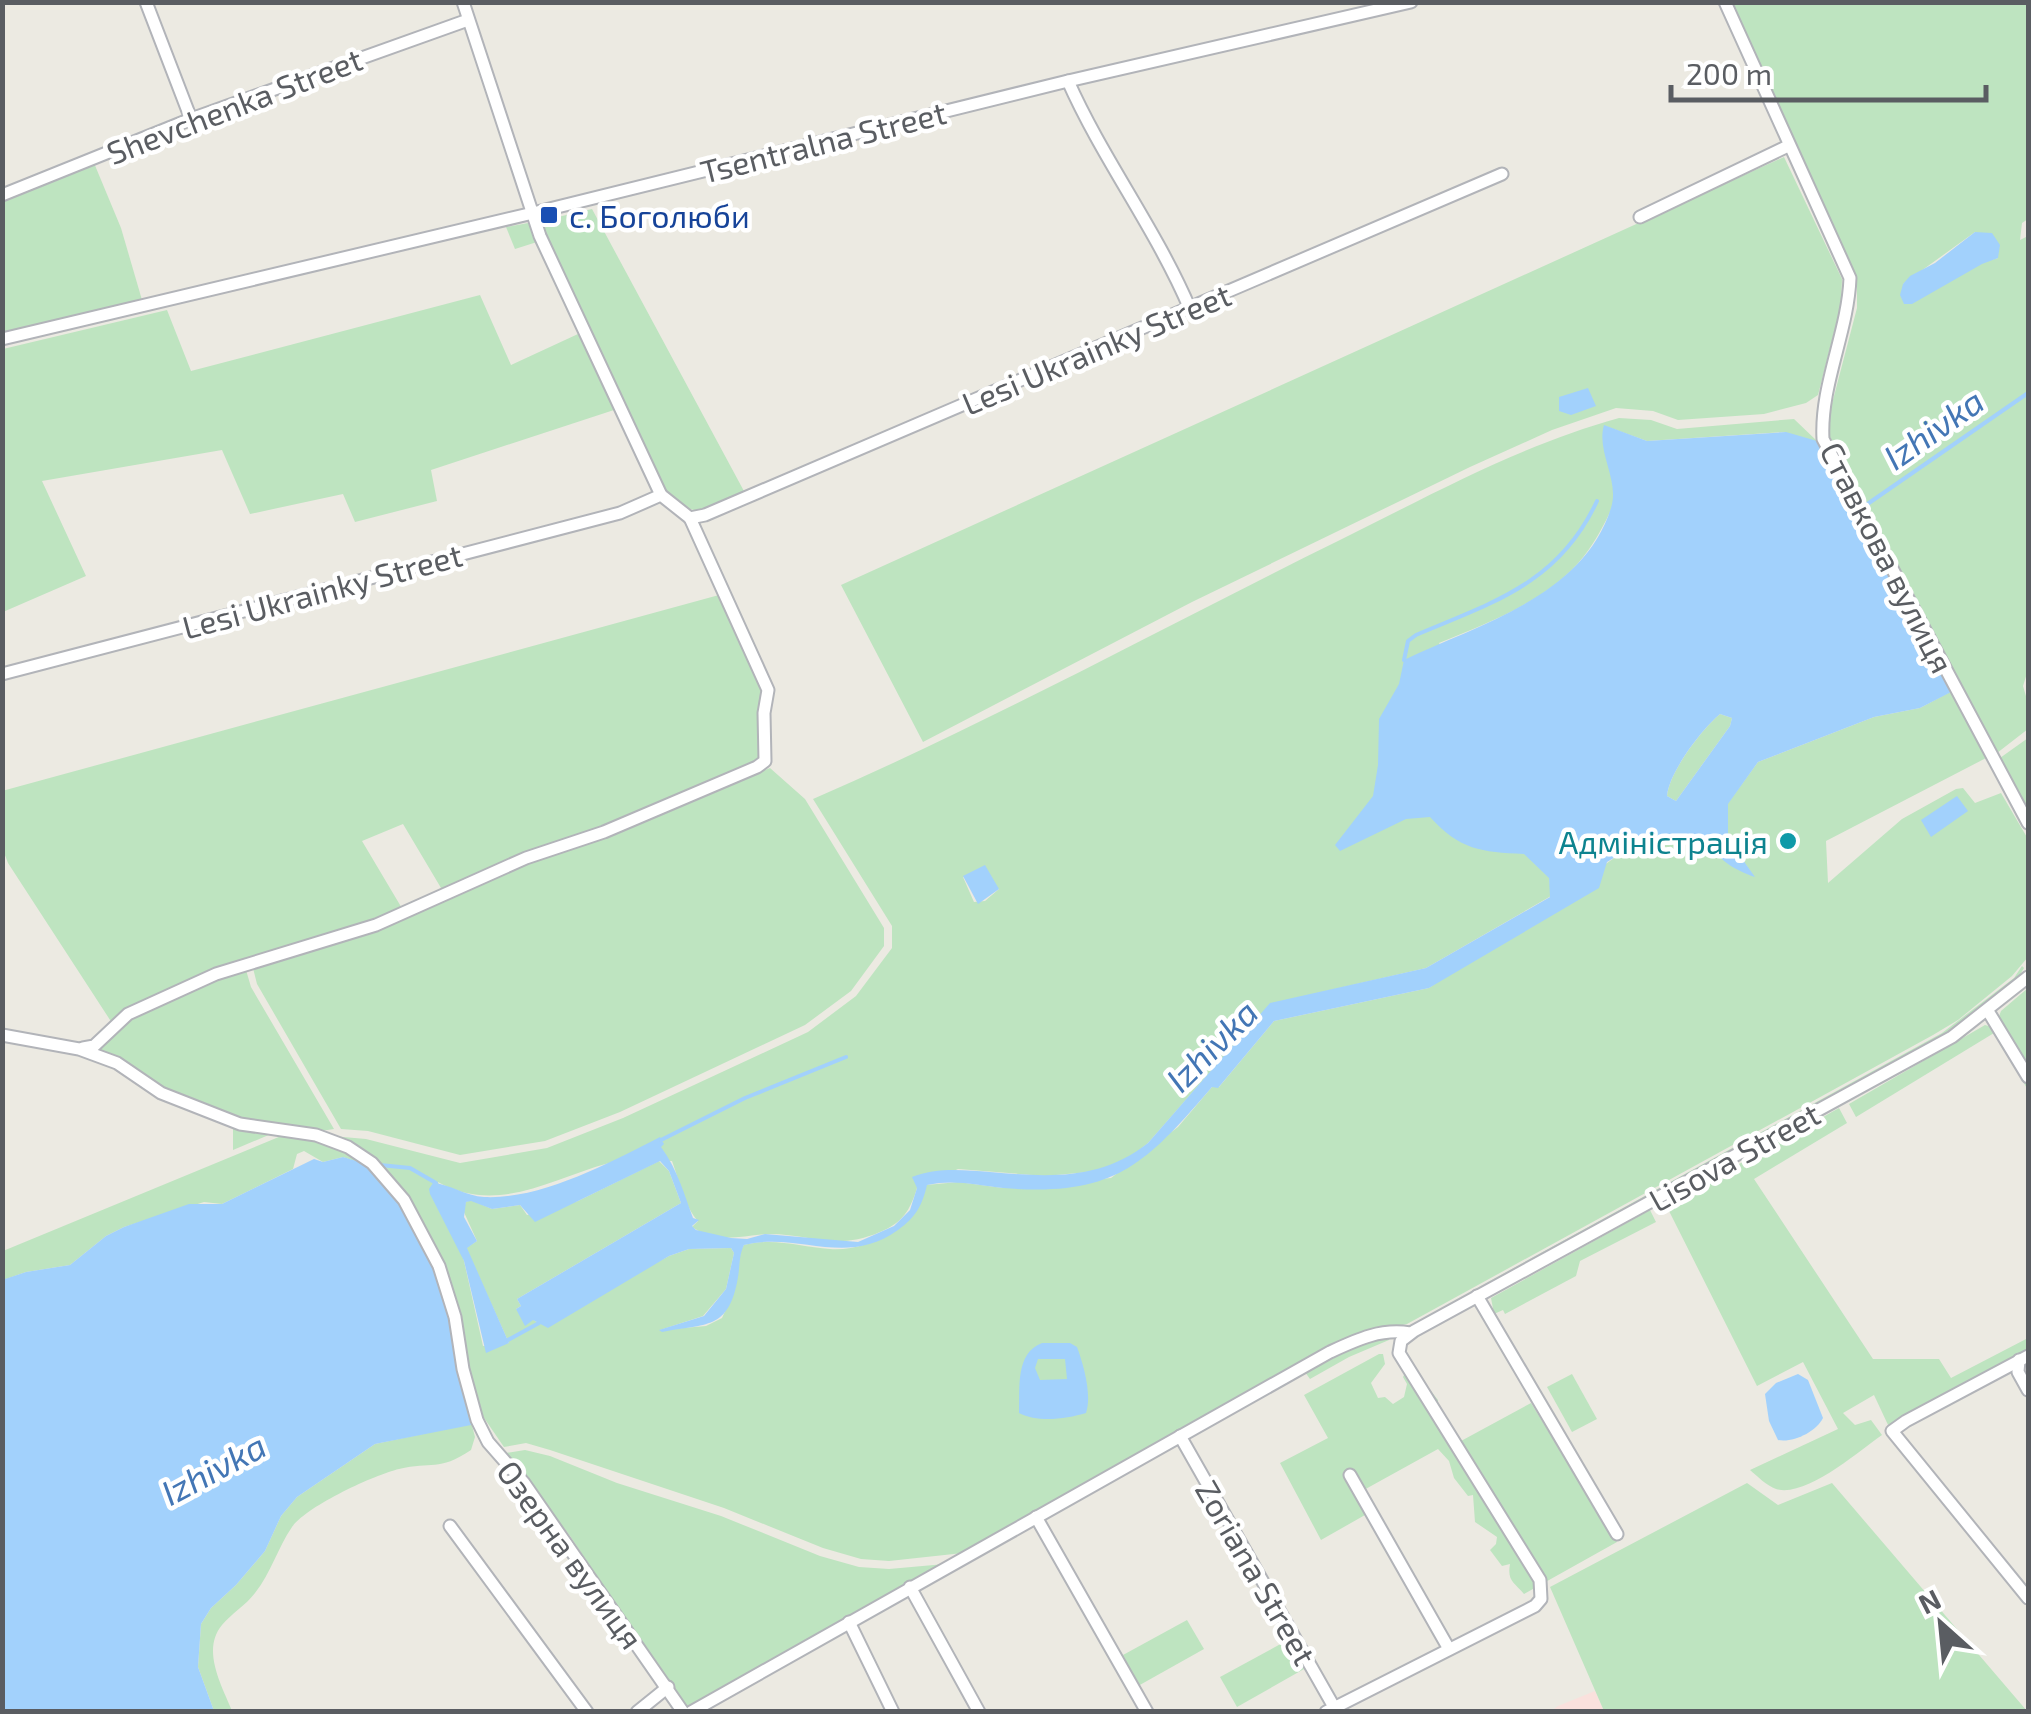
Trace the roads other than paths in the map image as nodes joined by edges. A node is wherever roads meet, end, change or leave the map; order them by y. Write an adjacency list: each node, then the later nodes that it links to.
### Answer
1 (146, 2): 7 (street)
2 (463, 2): 5 (street)
3 (1411, 2): 6 (street, Tsentralna Street)
4 (1725, 2): 8 (street, Ставкова вулиця)
5 (468, 20): 7 (street, Shevchenka Street); 11 (street)
6 (1068, 81): 11 (street, Tsentralna Street); 13 (street)
7 (191, 119): 10 (street, Shevchenka Street)
8 (1788, 146): 12 (street); 18 (street, Ставкова вулиця)
9 (1502, 174): 13 (street, Lesi Ukrainky Street)
10 (2, 195)
11 (533, 213): 14 (street, Tsentralna Street); 15 (street)
12 (1640, 217)
13 (1190, 309): 16 (street, Lesi Ukrainky Street)
14 (2, 339)
15 (661, 494): 16 (street); 17 (street, Lesi Ukrainky Street)
16 (690, 518): 22 (street)
17 (2, 674)
18 (2028, 822)
19 (2028, 977): 20 (street, Lisova Street)
20 (1988, 1011): 23 (street); 24 (street, Lisova Street)
21 (2, 1035): 22 (street, Озерна вулиця)
22 (79, 1049): 37 (street, Озерна вулиця)
23 (2028, 1076)
24 (1477, 1296): 25 (street, Lisova Street); 32 (street)
25 (1410, 1333): 28 (street); 36 (street)
26 (2024, 1358): 27 (street); 34 (street)
27 (2028, 1390)
28 (1180, 1436): 30 (street); 38 (street, Zoriana Street)
29 (1350, 1475): 36 (street)
30 (1036, 1517): 33 (street); 44 (street)
31 (450, 1526): 39 (street)
32 (1617, 1534)
33 (910, 1587): 35 (street); 43 (street)
34 (2028, 1598)
35 (849, 1622): 41 (street); 42 (street)
36 (1449, 1649): 38 (street)
37 (668, 1687): 40 (street); 41 (street, Озерна вулиця)
38 (1330, 1710)
39 (586, 1712)
40 (637, 1712)
41 (687, 1712)
42 (894, 1712)
43 (979, 1712)
44 (1147, 1712)

